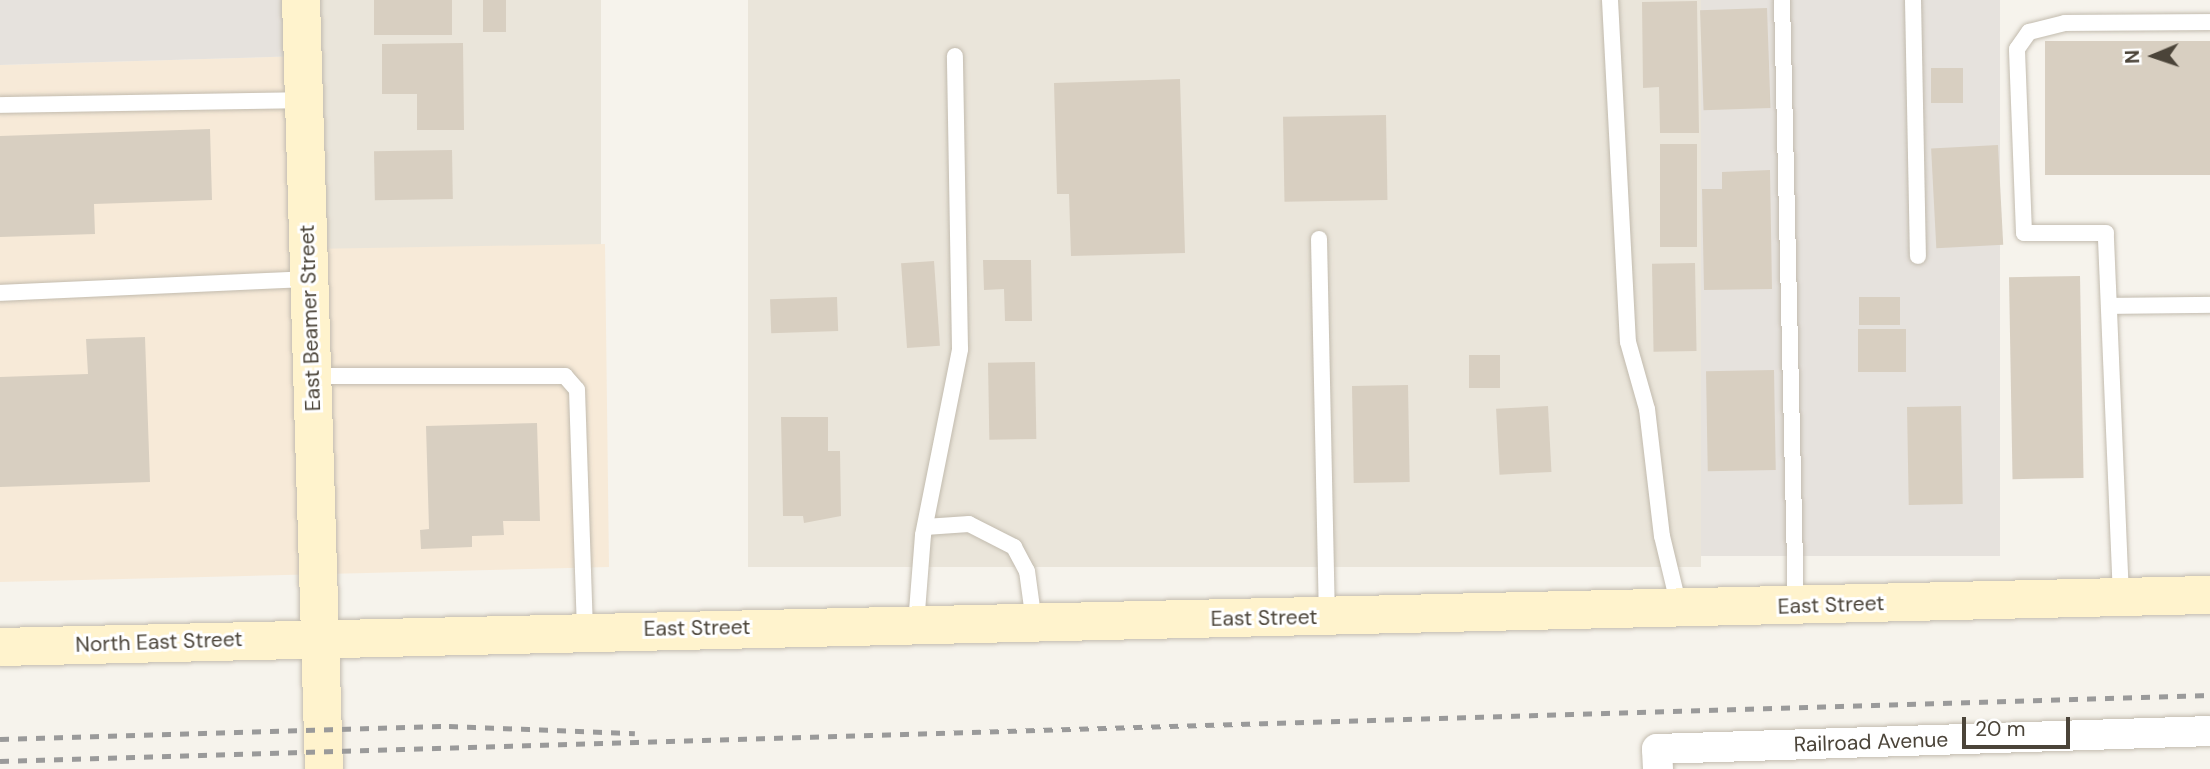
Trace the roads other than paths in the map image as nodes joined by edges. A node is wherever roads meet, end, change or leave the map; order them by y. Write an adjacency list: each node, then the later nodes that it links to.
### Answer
1 (301, 0): 7 (main road, East Beamer Street)
2 (1610, 0): 20 (lane)
3 (1782, 0): 19 (lane)
4 (1913, 0): 10 (lane)
5 (2210, 22): 14 (lane)
6 (955, 56): 16 (lane)
7 (304, 100): 8 (lane); 11 (main road, East Beamer Street)
8 (0, 105)
9 (1320, 239): 21 (lane)
10 (1918, 256)
11 (309, 279): 12 (lane); 15 (main road, East Beamer Street)
12 (0, 293)
13 (2210, 305): 14 (lane)
14 (2110, 306): 18 (lane)
15 (311, 376): 24 (lane); 25 (main road, East Beamer Street)
16 (925, 527): 22 (lane); 23 (lane)
17 (2210, 594): 18 (main road, East Street)
18 (2121, 597): 19 (main road, East Street)
19 (1796, 606): 20 (main road, East Street)
20 (1680, 609): 21 (main road, East Street)
21 (1327, 617): 22 (main road, East Street)
22 (1034, 622): 23 (main road, East Street)
23 (916, 624): 24 (main road, East Street)
24 (585, 630): 25 (main road, East Street)
25 (319, 636): 26 (main road, North East Street); 29 (main road, East Beamer Street)
26 (0, 647)
27 (2210, 731): 28 (street, Railroad Avenue)
28 (1658, 759)
29 (324, 769)

